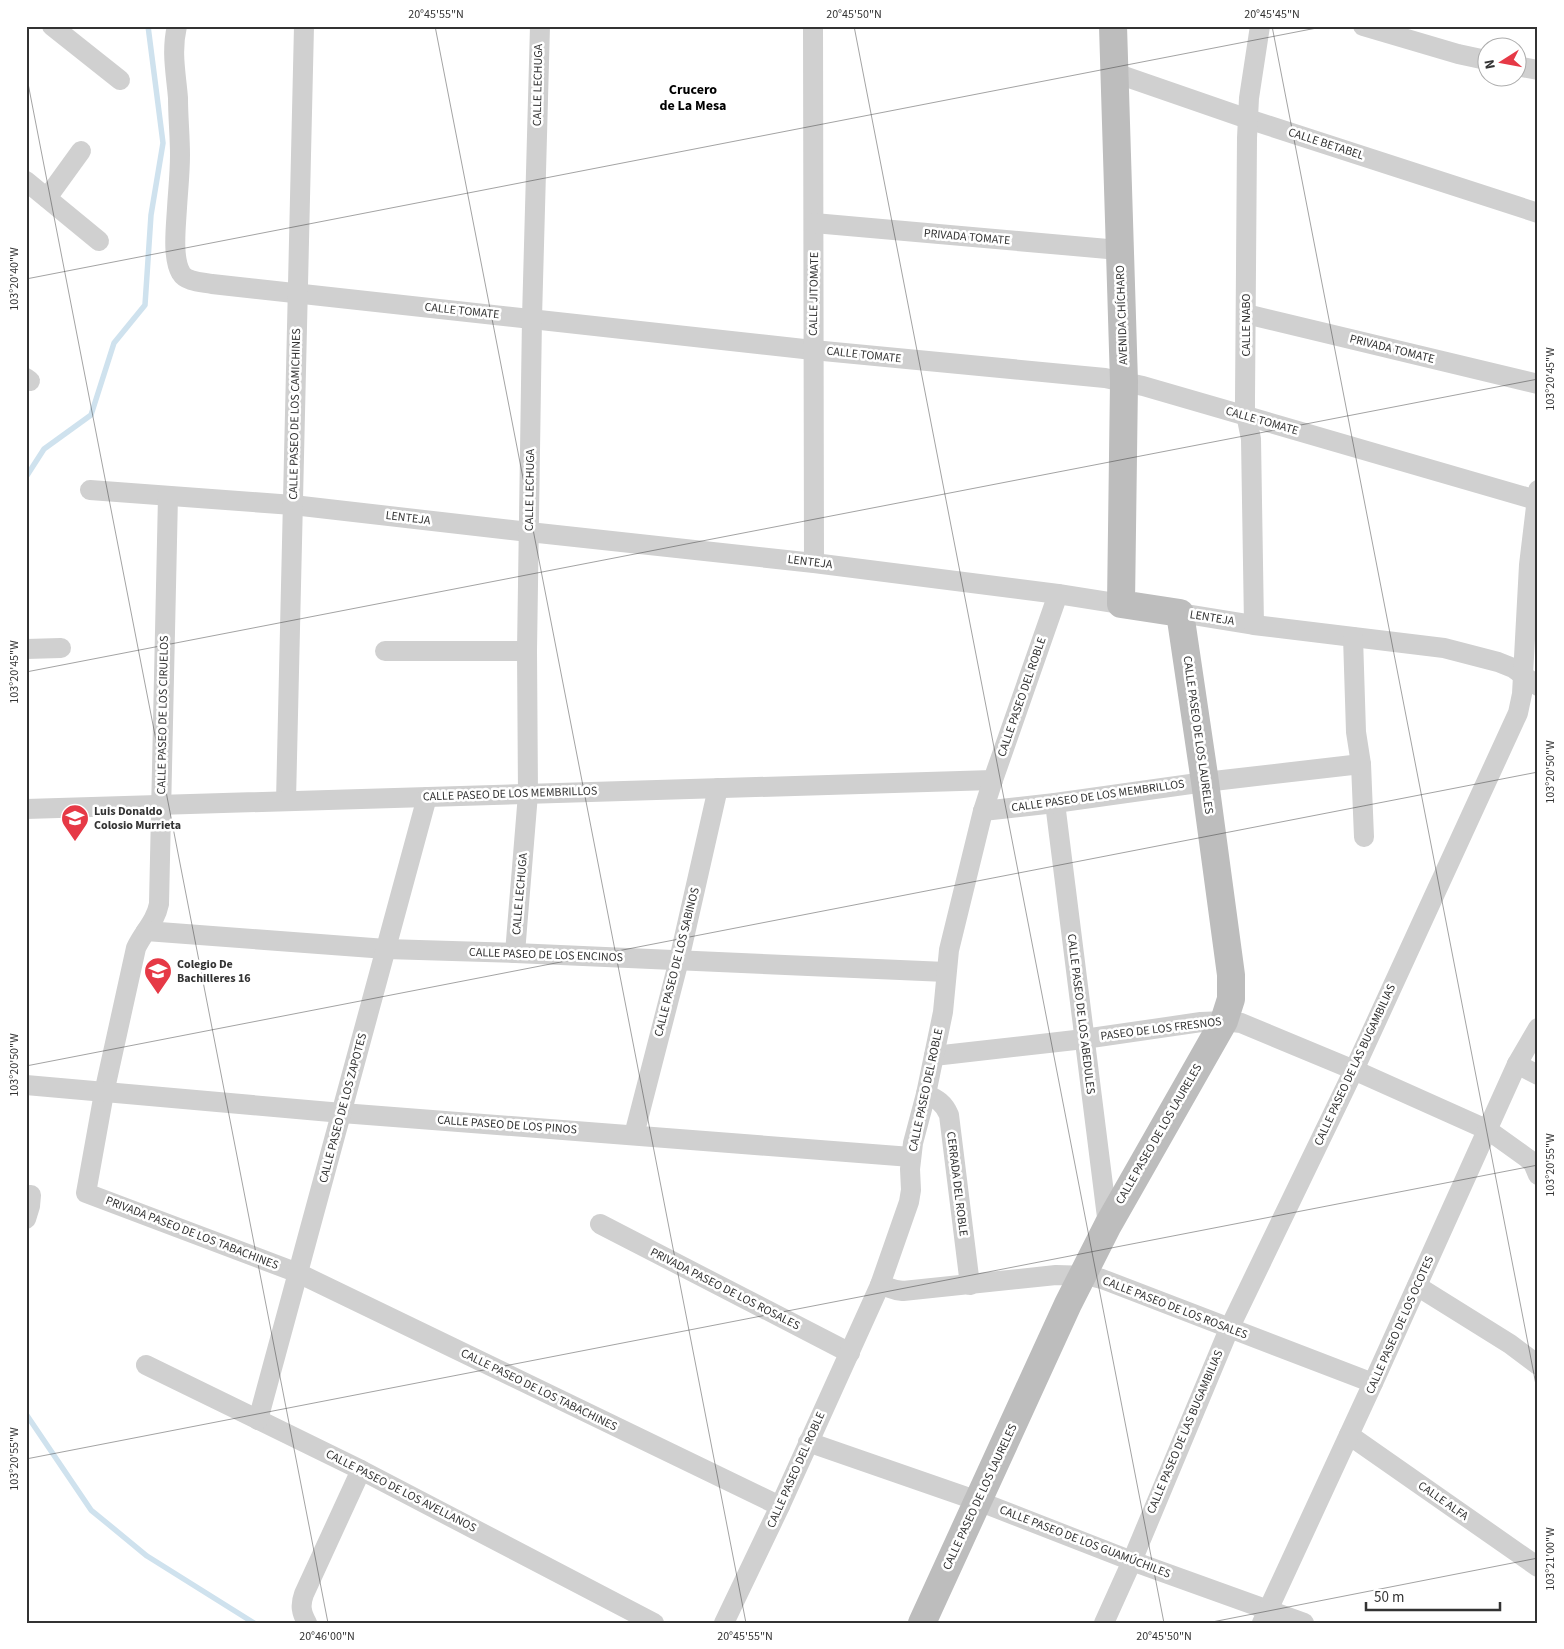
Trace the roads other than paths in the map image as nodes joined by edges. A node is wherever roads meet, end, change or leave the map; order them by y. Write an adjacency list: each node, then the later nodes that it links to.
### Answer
1 (52, 26): 11 (street)
2 (176, 26): 20 (street, CALLE TOMATE)
3 (304, 26): 20 (street, CALLE PASEO DE LOS CAMICHINES)
4 (540, 26): 22 (street, CALLE LECHUGA)
5 (813, 26): 17 (street, CALLE JITOMATE)
6 (1113, 26): 10 (street, AVENIDA CHÍCHARO)
7 (1260, 26): 12 (street, CALLE NABO)
8 (1363, 26): 9 (street)
9 (1476, 58)
10 (1115, 73): 12 (street, CALLE BETABEL); 19 (street, AVENIDA CHÍCHARO)
11 (120, 80)
12 (1248, 119): 16 (street, CALLE BETABEL); 21 (street, CALLE NABO)
13 (81, 151): 15 (street)
14 (26, 181): 15 (street)
15 (47, 198): 18 (street)
16 (1538, 213)
17 (814, 223): 19 (street, PRIVADA TOMATE); 23 (street, CALLE JITOMATE)
18 (99, 241)
19 (1119, 250): 24 (street, AVENIDA CHÍCHARO)
20 (298, 294): 22 (street, CALLE TOMATE); 30 (street, CALLE PASEO DE LOS CAMICHINES)
21 (1246, 314): 25 (street, PRIVADA TOMATE); 26 (street, CALLE NABO)
22 (532, 318): 23 (street, CALLE TOMATE); 31 (street, CALLE LECHUGA)
23 (813, 350): 24 (street, CALLE TOMATE); 33 (street, CALLE JITOMATE)
24 (1124, 382): 26 (street, CALLE TOMATE); 35 (street, AVENIDA CHÍCHARO)
25 (1538, 384)
26 (1248, 417): 28 (street, CALLE TOMATE); 37 (street, CALLE NABO)
27 (90, 490): 29 (street, LENTEJA)
28 (1537, 495): 32 (street, CALLE PASEO DE LAS BUGAMBILIAS)
29 (168, 496): 30 (street, LENTEJA); 52 (street, CALLE PASEO DE LOS CIRUELOS)
30 (293, 505): 31 (street, LENTEJA); 50 (street, CALLE PASEO DE LOS CAMICHINES)
31 (529, 532): 33 (street, LENTEJA); 42 (street, CALLE LECHUGA)
32 (1534, 540): 43 (street, CALLE PASEO DE LAS BUGAMBILIAS)
33 (814, 562): 34 (street, LENTEJA)
34 (1058, 594): 35 (street, LENTEJA); 45 (street, CALLE PASEO DEL ROBLE)
35 (1120, 604): 36 (street, LENTEJA)
36 (1180, 613): 37 (street, LENTEJA); 46 (street, CALLE PASEO DE LOS LAURELES)
37 (1254, 625): 38 (street, LENTEJA)
38 (1352, 637): 43 (street, LENTEJA); 44 (street)
39 (61, 648): 40 (street)
40 (26, 649)
41 (385, 651): 42 (street)
42 (527, 651): 48 (street, CALLE LECHUGA)
43 (1531, 681): 66 (street, CALLE PASEO DE LAS BUGAMBILIAS)
44 (1361, 764): 46 (street, CALLE PASEO DE LOS MEMBRILLOS); 55 (street)
45 (993, 780): 47 (street, CALLE PASEO DE LOS MEMBRILLOS); 54 (street, CALLE PASEO DEL ROBLE)
46 (1205, 782): 51 (street, CALLE PASEO DE LOS MEMBRILLOS); 61 (street, CALLE PASEO DE LOS LAURELES)
47 (718, 788): 48 (street, CALLE PASEO DE LOS MEMBRILLOS); 59 (street, CALLE PASEO DE LOS SABINOS)
48 (528, 794): 49 (street, CALLE PASEO DE LOS MEMBRILLOS); 58 (street, CALLE LECHUGA)
49 (427, 797): 50 (street, CALLE PASEO DE LOS MEMBRILLOS); 57 (street, CALLE PASEO DE LOS ZAPOTES)
50 (286, 801): 52 (street, CALLE PASEO DE LOS MEMBRILLOS)
51 (1055, 803): 54 (street, CALLE PASEO DE LOS MEMBRILLOS); 63 (street, CALLE PASEO DE LOS ABEDULES)
52 (162, 805): 53 (street, CALLE PASEO DE LOS MEMBRILLOS); 56 (street, CALLE PASEO DE LOS CIRUELOS)
53 (26, 809)
54 (983, 811): 60 (street, CALLE PASEO DEL ROBLE)
55 (1364, 837)
56 (146, 931): 57 (street, CALLE PASEO DE LOS ENCINOS); 69 (street, CALLE PASEO DE LOS CIRUELOS)
57 (386, 949): 58 (street, CALLE PASEO DE LOS ENCINOS); 71 (street, CALLE PASEO DE LOS ZAPOTES)
58 (515, 953): 59 (street, CALLE PASEO DE LOS ENCINOS)
59 (678, 960): 60 (street, CALLE PASEO DE LOS ENCINOS); 73 (street, CALLE PASEO DE LOS SABINOS)
60 (946, 972): 64 (street, CALLE PASEO DEL ROBLE)
61 (1224, 1021): 63 (street, PASEO DE LOS FRESNOS); 66 (street, PASEO DE LOS FRESNOS); 80 (street, CALLE PASEO DE LOS LAURELES)
62 (1538, 1028): 65 (street, CALLE PASEO DE LOS OCOTES)
63 (1084, 1040): 64 (street, PASEO DE LOS FRESNOS); 80 (street, CALLE PASEO DE LOS ABEDULES)
64 (934, 1056): 70 (street, CALLE PASEO DEL ROBLE)
65 (1517, 1064): 67 (street); 72 (street, CALLE PASEO DE LOS OCOTES)
66 (1354, 1070): 72 (street, PASEO DE LOS FRESNOS); 86 (street, CALLE PASEO DE LAS BUGAMBILIAS)
67 (1538, 1075)
68 (26, 1085): 69 (street, CALLE PASEO DE LOS PINOS)
69 (104, 1092): 71 (street, CALLE PASEO DE LOS PINOS); 76 (street, CALLE PASEO DE LOS CIRUELOS)
70 (926, 1094): 74 (street, CALLE PASEO DEL ROBLE); 84 (street, CERRADA DEL ROBLE)
71 (342, 1112): 73 (street, CALLE PASEO DE LOS PINOS); 81 (street, CALLE PASEO DE LOS ZAPOTES)
72 (1488, 1130): 75 (street, PASEO DE LOS FRESNOS); 85 (street, CALLE PASEO DE LOS OCOTES)
73 (634, 1135): 74 (street, CALLE PASEO DE LOS PINOS)
74 (911, 1157): 83 (street, CALLE PASEO DEL ROBLE)
75 (1538, 1175)
76 (86, 1193): 81 (street, PRIVADA PASEO DE LOS TABACHINES)
77 (26, 1195): 78 (street)
78 (26, 1219)
79 (600, 1224): 87 (street, PRIVADA PASEO DE LOS ROSALES)
80 (1108, 1225): 82 (street, CALLE PASEO DE LOS LAURELES)
81 (298, 1273): 91 (street, CALLE PASEO DE LOS ZAPOTES); 96 (street, CALLE PASEO DE LOS TABACHINES)
82 (1082, 1276): 84 (street, CALLE PASEO DE LOS ROSALES); 86 (street, CALLE PASEO DE LOS ROSALES); 95 (street, CALLE PASEO DE LOS LAURELES)
83 (880, 1285): 84 (street, CALLE PASEO DE LOS ROSALES); 87 (street, CALLE PASEO DEL ROBLE)
84 (970, 1285)
85 (1417, 1286): 89 (street); 90 (street, CALLE PASEO DE LOS OCOTES)
86 (1229, 1329): 90 (street, CALLE PASEO DE LOS ROSALES); 97 (street, CALLE PASEO DE LAS BUGAMBILIAS)
87 (850, 1353): 93 (street, CALLE PASEO DEL ROBLE)
88 (146, 1365): 91 (street, CALLE PASEO DE LOS AVELLANOS)
89 (1538, 1365)
90 (1373, 1384): 92 (street, CALLE PASEO DE LOS OCOTES)
91 (258, 1420): 94 (street, CALLE PASEO DE LOS AVELLANOS)
92 (1349, 1435): 98 (street, CALLE ALFA); 99 (street, CALLE PASEO DE LOS OCOTES)
93 (808, 1442): 95 (street, CALLE PASEO DE LOS GUAMÚCHILES); 96 (street, CALLE PASEO DEL ROBLE)
94 (361, 1470): 100 (street); 101 (street, CALLE PASEO DE LOS AVELLANOS)
95 (978, 1501): 97 (street, CALLE PASEO DE LOS GUAMÚCHILES); 103 (street, CALLE PASEO DE LOS LAURELES)
96 (780, 1506): 102 (street, CALLE PASEO DEL ROBLE)
97 (1132, 1561): 99 (street, CALLE PASEO DE LOS GUAMÚCHILES); 104 (street, CALLE PASEO DE LAS BUGAMBILIAS)
98 (1538, 1568)
99 (1265, 1616): 105 (street, CALLE PASEO DE LOS GUAMÚCHILES)
100 (307, 1623)
101 (654, 1623)
102 (724, 1623)
103 (922, 1623)
104 (1104, 1623)
105 (1304, 1623)

